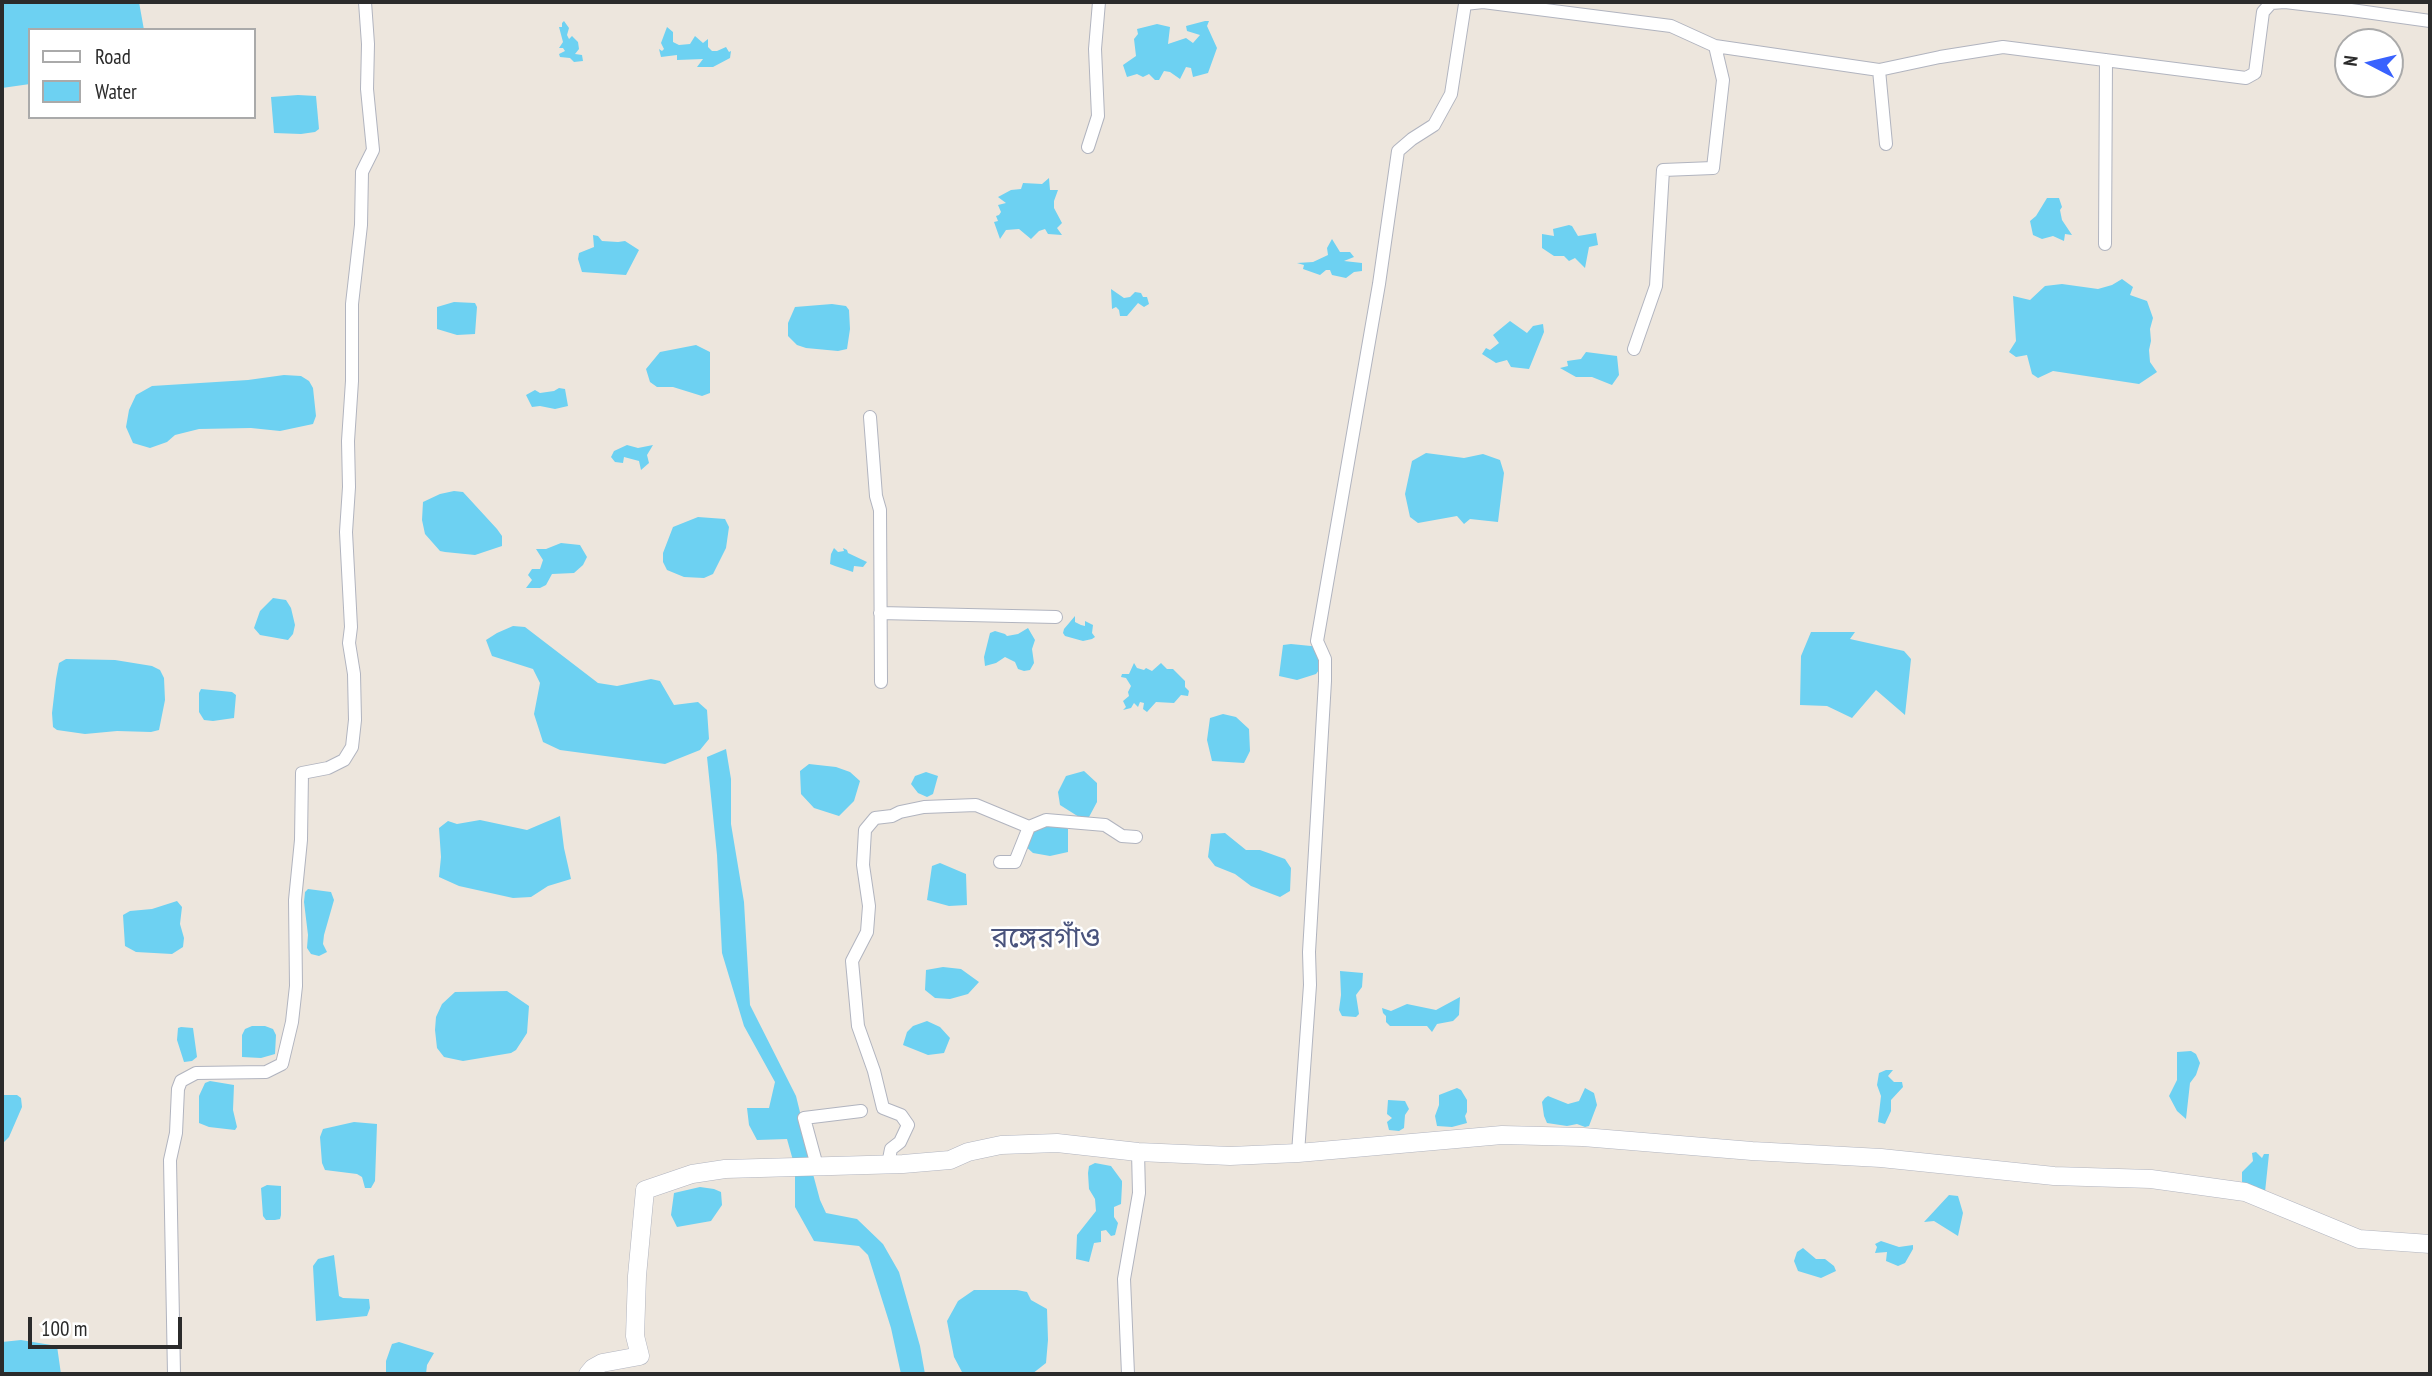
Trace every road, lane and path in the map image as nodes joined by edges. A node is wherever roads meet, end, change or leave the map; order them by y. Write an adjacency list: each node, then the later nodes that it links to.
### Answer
1 (365, 2): 24 (street)
2 (1099, 2): 8 (street)
3 (2430, 21): 5 (street)
4 (1715, 46): 6 (street); 10 (street); 20 (street)
5 (2106, 60): 6 (street); 9 (street)
6 (1879, 70): 7 (street)
7 (1886, 144)
8 (1088, 147)
9 (2105, 244)
10 (1634, 349)
11 (870, 417): 12 (street)
12 (880, 613): 13 (street); 14 (street)
13 (1056, 617)
14 (881, 682)
15 (1029, 827): 16 (street); 17 (street); 21 (street)
16 (1136, 837)
17 (1000, 862)
18 (861, 1111): 22 (street)
19 (1138, 1152): 20 (street); 21 (street); 26 (street)
20 (1298, 1153): 23 (street)
21 (891, 1164): 22 (street)
22 (817, 1166): 25 (street)
23 (2430, 1244)
24 (174, 1374)
25 (588, 1374)
26 (1128, 1374)

